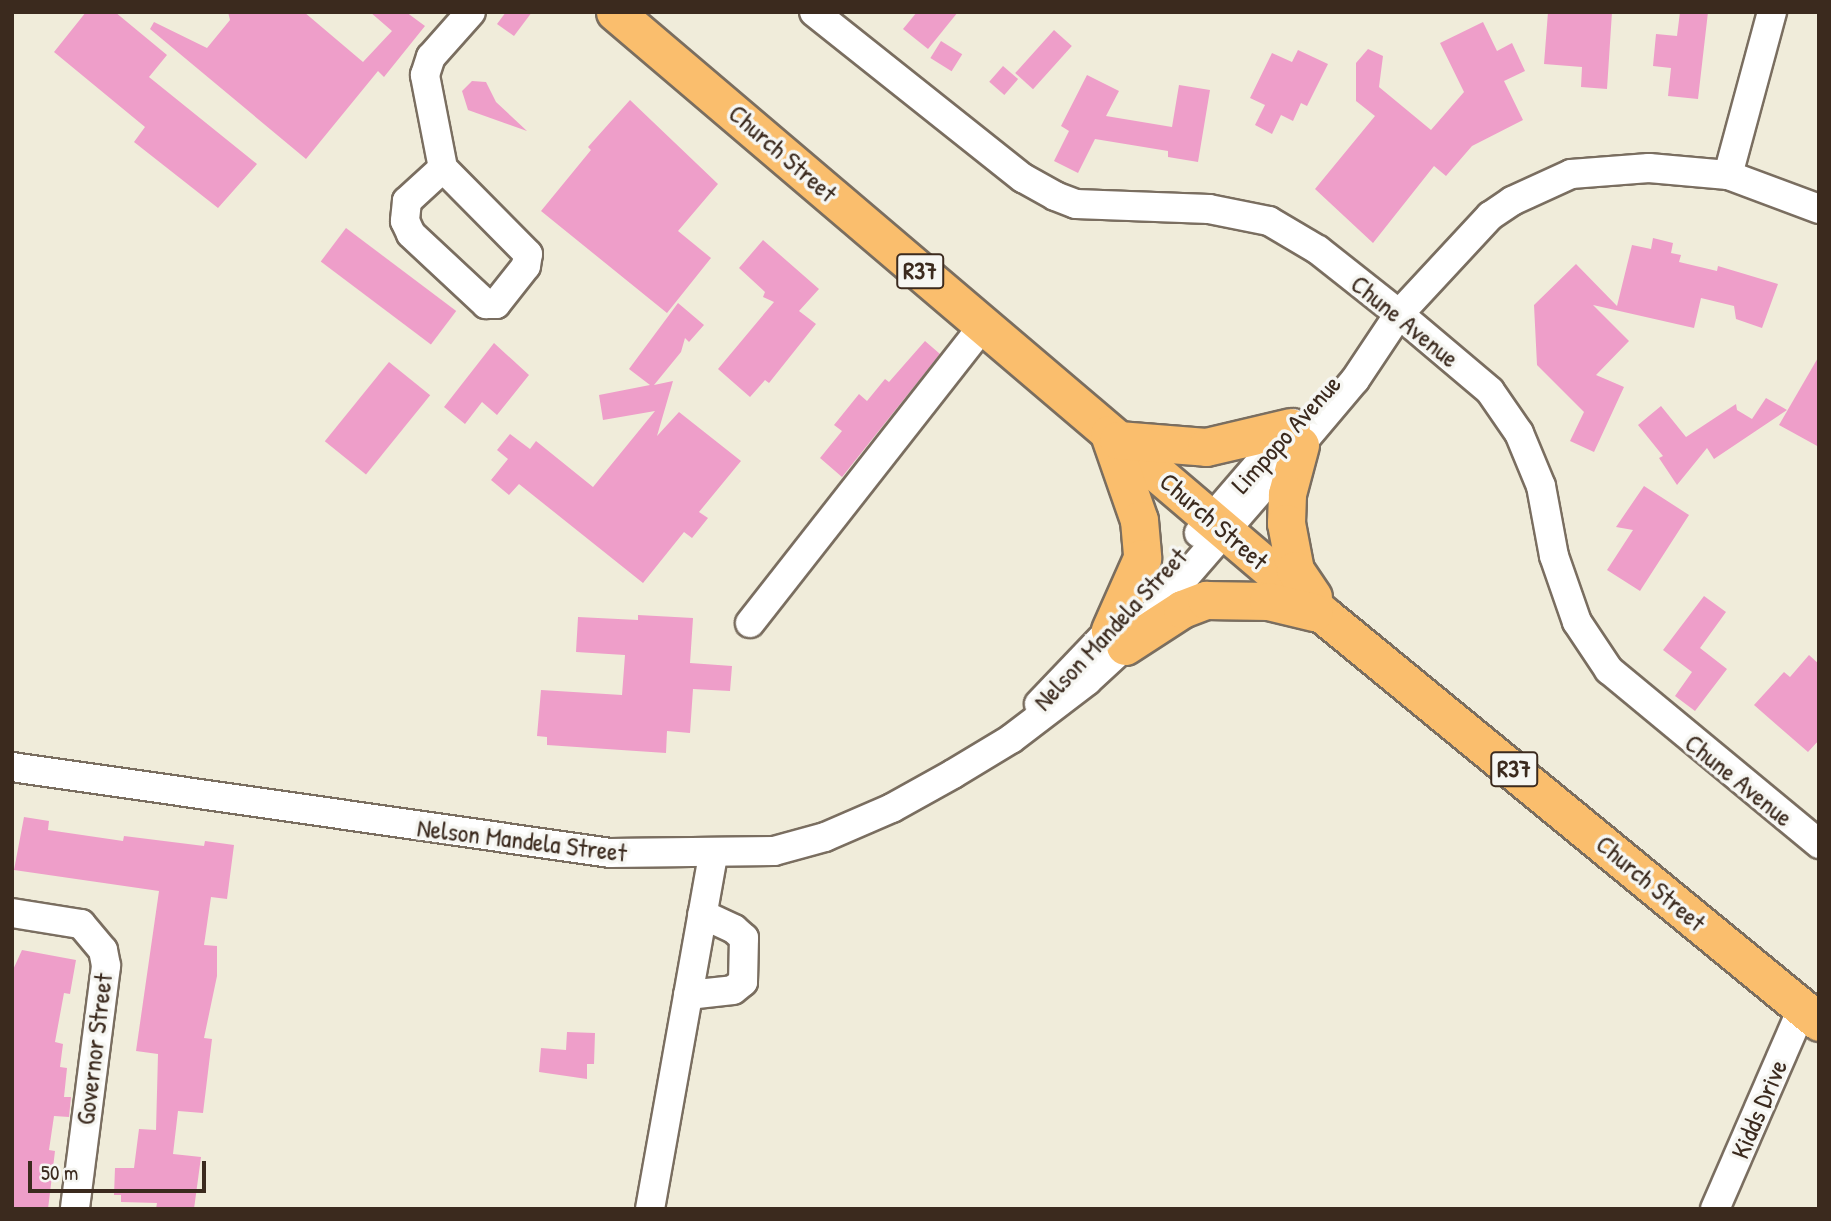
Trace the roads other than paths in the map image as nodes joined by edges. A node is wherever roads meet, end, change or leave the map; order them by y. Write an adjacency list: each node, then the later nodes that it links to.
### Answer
1 (471, 12): 5 (street)
2 (615, 12): 9 (main road, Church Street / R37)
3 (814, 12): 8 (street, Chune Avenue)
4 (1772, 12): 6 (street)
5 (443, 168): 5 (street)
6 (1728, 175): 7 (street, Limpopo Avenue); 8 (street, Limpopo Avenue)
7 (1819, 209)
8 (1399, 314): 10 (street, Limpopo Avenue); 17 (street, Chune Avenue)
9 (983, 326): 11 (main road, Church Street / R37); 14 (street)
10 (1296, 436): 11 (main road); 12 (street, Limpopo Avenue); 13 (main road)
11 (1114, 437): 12 (main road, Church Street / R37); 15 (main road)
12 (1218, 525): 13 (main road, Church Street / R37); 15 (street, Nelson Mandela Street)
13 (1324, 616): 15 (main road); 22 (main road, Church Street / R37)
14 (750, 623)
15 (1117, 638): 18 (street, Nelson Mandela Street)
16 (12, 767): 18 (street, Nelson Mandela Street)
17 (1819, 844)
18 (713, 854): 20 (street)
19 (12, 914): 23 (street, Governor Street)
20 (702, 914): 21 (street); 21 (street)
21 (688, 995): 24 (street)
22 (1810, 1016): 25 (street, Kidds Drive)
23 (75, 1209)
24 (650, 1209)
25 (1715, 1209)

